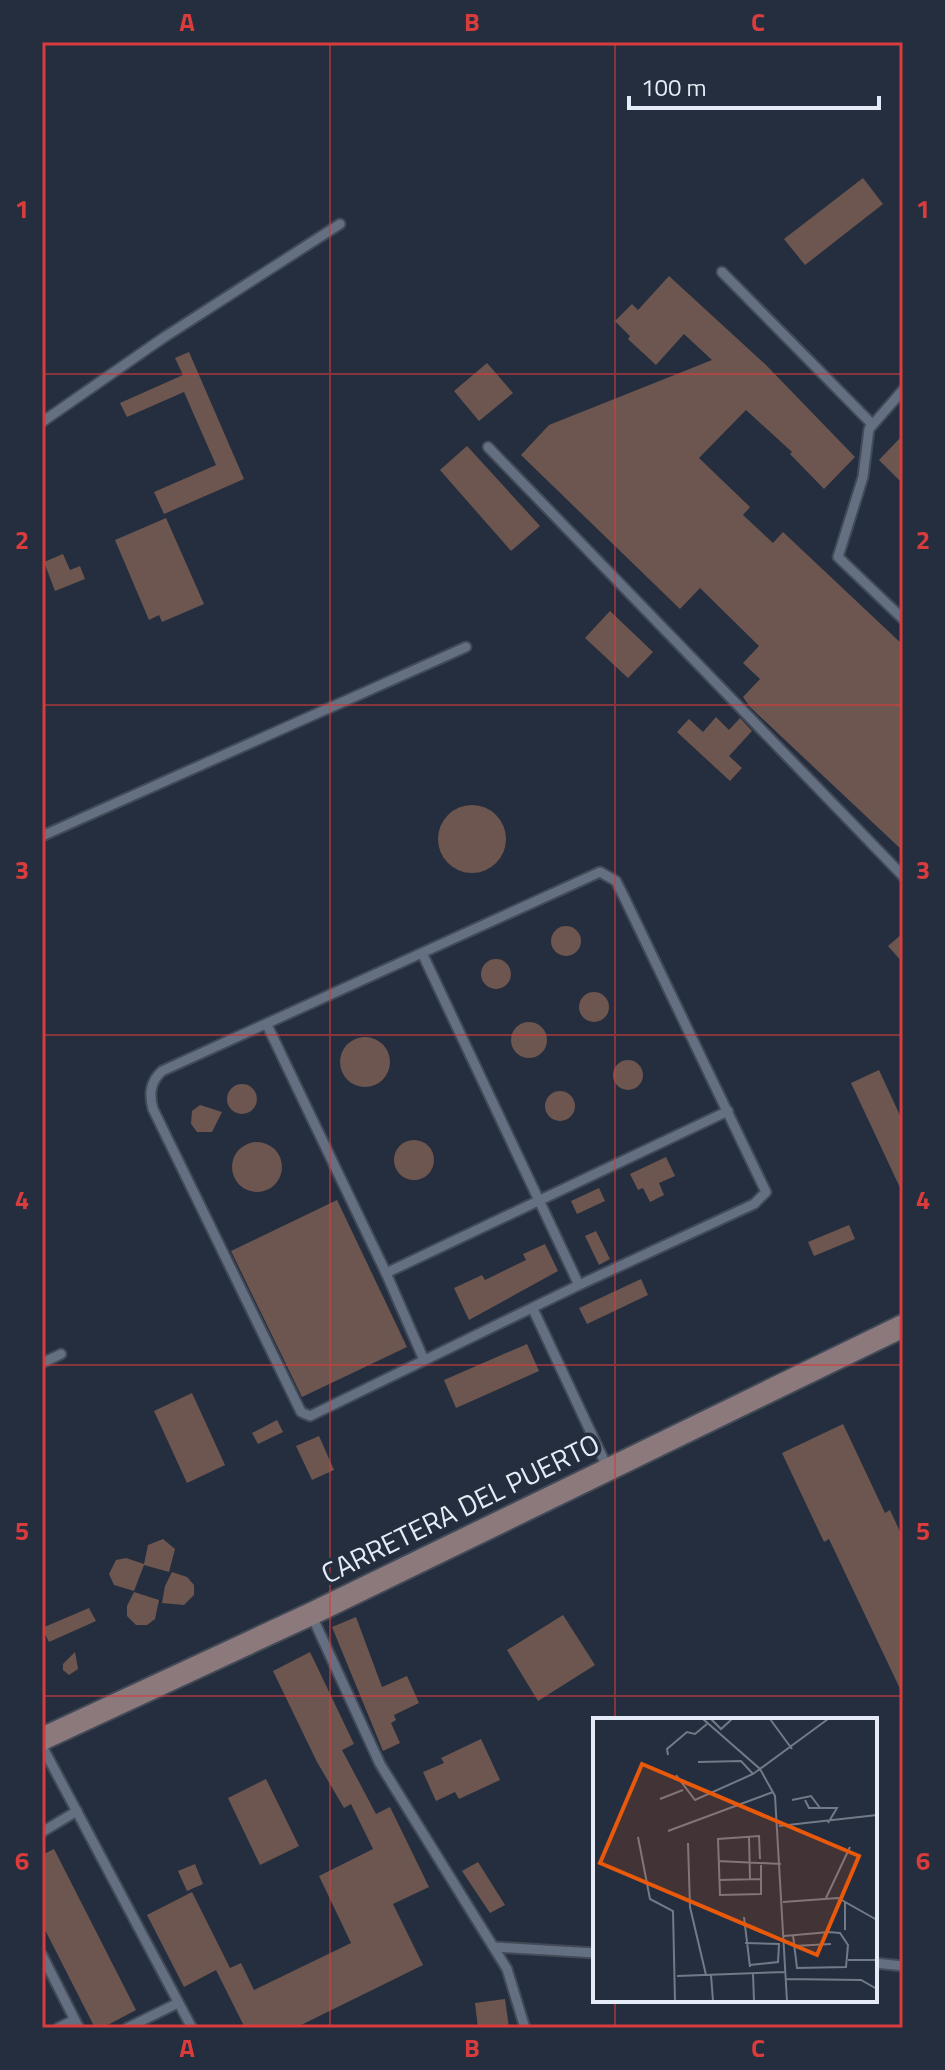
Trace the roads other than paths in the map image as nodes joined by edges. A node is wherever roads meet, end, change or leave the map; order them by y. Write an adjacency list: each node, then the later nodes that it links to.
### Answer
1 (340, 224): 4 (lane)
2 (722, 272): 5 (lane)
3 (903, 390): 5 (lane)
4 (42, 422)
5 (872, 424): 7 (lane)
6 (488, 447): 10 (lane)
7 (903, 619)
8 (466, 647): 9 (lane)
9 (42, 836)
10 (903, 876)
11 (422, 953): 12 (lane); 13 (lane); 14 (lane)
12 (267, 1025): 15 (lane); 20 (lane)
13 (728, 1111): 14 (lane); 16 (lane)
14 (539, 1201): 15 (lane); 16 (lane)
15 (386, 1273): 20 (lane)
16 (579, 1285): 17 (lane)
17 (533, 1309): 20 (lane); 22 (lane)
18 (903, 1326): 22 (main road, CARRETERA DEL PUERTO)
19 (61, 1354): 21 (lane)
20 (424, 1360)
21 (42, 1363)
22 (608, 1469): 23 (main road, CARRETERA DEL PUERTO)
23 (311, 1614): 24 (main road, CARRETERA DEL PUERTO); 28 (lane)
24 (42, 1739)
25 (42, 1746): 26 (lane)
26 (77, 1811): 27 (lane); 33 (lane)
27 (42, 1832)
28 (495, 1947): 29 (lane); 38 (lane)
29 (593, 1953)
30 (42, 1955): 34 (lane)
31 (877, 1963): 32 (lane)
32 (903, 1966)
33 (178, 2003): 36 (lane); 37 (lane)
34 (77, 2024): 35 (lane)
35 (58, 2028)
36 (127, 2028)
37 (192, 2028)
38 (525, 2028)

